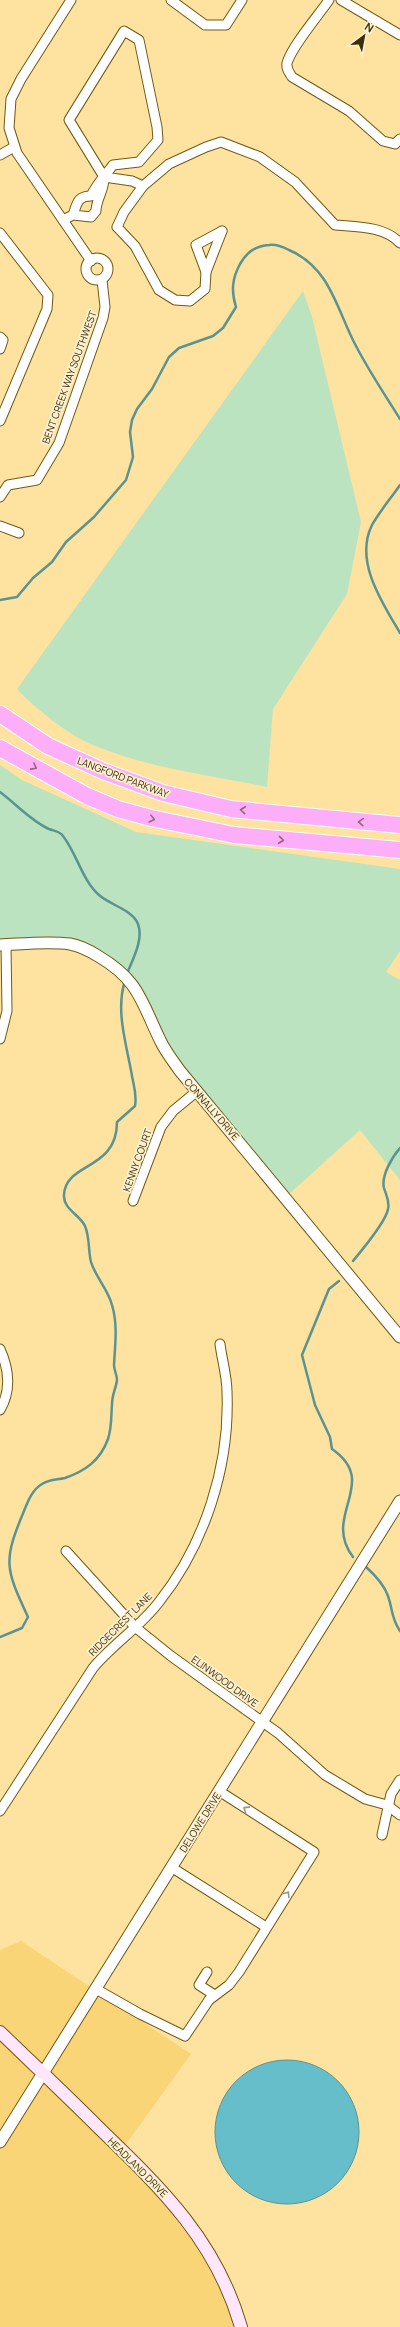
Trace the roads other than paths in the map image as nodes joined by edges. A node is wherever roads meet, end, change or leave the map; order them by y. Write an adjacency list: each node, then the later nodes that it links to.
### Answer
1 (71, 0): 8 (street)
2 (171, 0): 3 (street)
3 (242, 0)
4 (329, 0): 7 (street)
5 (341, 0): 6 (street)
6 (400, 35)
7 (400, 139)
8 (14, 147): 9 (street); 14 (street)
9 (0, 155)
10 (104, 177): 10 (street); 11 (street); 12 (street)
11 (143, 186): 16 (street); 18 (street)
12 (95, 199): 13 (street); 13 (street)
13 (76, 214): 14 (street)
14 (63, 220): 17 (street)
15 (1, 238): 22 (street)
16 (400, 243)
17 (91, 261): 19 (street); 19 (street)
18 (206, 272)
19 (102, 280): 23 (street, BENT CREEK WAY SOUTHWEST)
20 (0, 336): 21 (street)
21 (0, 349)
22 (0, 420)
23 (0, 497)
24 (0, 526): 25 (street)
25 (19, 533)
26 (0, 714): 28 (highway, LANGFORD PARKWAY, one-way to 26)
27 (0, 748): 29 (highway, one-way to 29)
28 (400, 825)
29 (400, 850)
30 (3, 945): 31 (street); 32 (street, CONNALLY DRIVE)
31 (0, 1039)
32 (196, 1092): 33 (street, KENNY COURT); 34 (street, CONNALLY DRIVE)
33 (133, 1202)
34 (400, 1337)
35 (220, 1344): 40 (street, RIDGECREST LANE)
36 (0, 1349): 37 (street)
37 (0, 1410)
38 (400, 1502): 41 (street, DELOWE DRIVE)
39 (66, 1551): 40 (street, ELINWOOD DRIVE)
40 (135, 1627): 41 (street, ELINWOOD DRIVE); 45 (street, RIDGECREST LANE)
41 (262, 1722): 43 (street, DELOWE DRIVE); 44 (street, ELINWOOD DRIVE)
42 (399, 1783): 44 (street)
43 (219, 1791): 48 (street, DELOWE DRIVE); 49 (street, one-way to 43)
44 (387, 1806): 46 (street, ELINWOOD DRIVE); 47 (street)
45 (0, 1811)
46 (400, 1815)
47 (382, 1835)
48 (172, 1868): 49 (street); 51 (street, DELOWE DRIVE)
49 (266, 1927): 52 (street)
50 (207, 1972): 52 (street)
51 (96, 1989): 52 (street); 54 (street, DELOWE DRIVE)
52 (209, 2000)
53 (0, 2032): 54 (main road, HEADLAND DRIVE)
54 (43, 2073): 55 (street, DELOWE DRIVE); 56 (main road, HEADLAND DRIVE)
55 (0, 2142)
56 (241, 2327)

